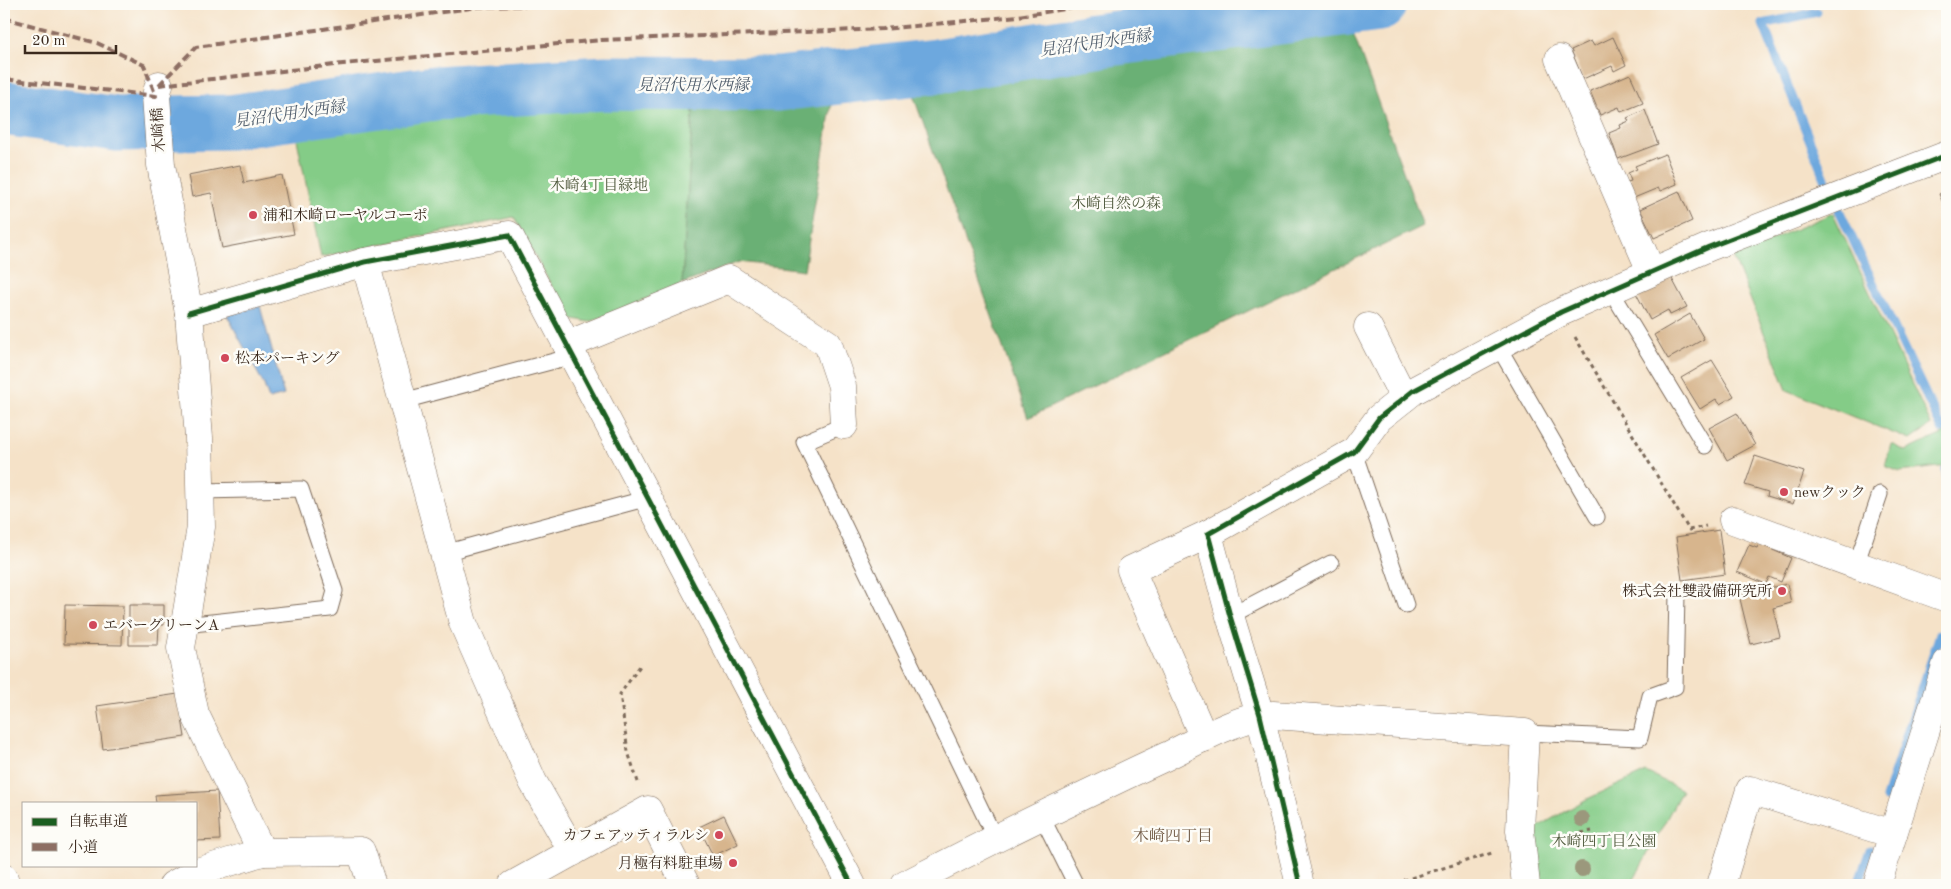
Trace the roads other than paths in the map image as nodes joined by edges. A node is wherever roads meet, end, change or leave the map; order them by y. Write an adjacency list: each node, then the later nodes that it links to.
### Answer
1 (1559, 59): 5 (street)
2 (158, 91): 7 (street, 木崎橋)
3 (1947, 155): 5 (street)
4 (365, 262): 7 (street); 10 (street); 12 (street)
5 (1650, 271): 6 (street)
6 (1610, 289): 9 (street); 14 (lane)
7 (189, 313): 16 (street, 木崎橋)
8 (1368, 327): 11 (street)
9 (1498, 346): 11 (street); 19 (lane)
10 (570, 350): 12 (lane); 13 (street); 18 (street)
11 (1404, 398): 15 (street)
12 (403, 401): 22 (street)
13 (844, 425): 36 (lane)
14 (1705, 446)
15 (1354, 452): 21 (street); 27 (lane)
16 (200, 491): 29 (street, 木崎橋); 29 (lane)
17 (1880, 494): 24 (lane)
18 (648, 498): 22 (lane); 45 (street)
19 (1598, 517)
20 (1734, 520): 24 (street)
21 (1208, 534): 28 (street); 33 (street)
22 (444, 553): 38 (street)
23 (1331, 563): 28 (lane)
24 (1856, 565): 26 (street)
25 (1677, 594): 32 (lane)
26 (1947, 598)
27 (1406, 605)
28 (1230, 616): 31 (street)
29 (184, 625): 37 (street, 木崎橋)
30 (1947, 663): 35 (street)
31 (1260, 715): 32 (street); 33 (street); 48 (street)
32 (1525, 733): 49 (street)
33 (1204, 738): 34 (street)
34 (1041, 815): 36 (street); 47 (lane)
35 (1893, 834): 50 (street); 51 (street)
36 (995, 838): 46 (street)
37 (262, 852): 41 (street); 42 (street)
38 (573, 852): 43 (street); 44 (street)
39 (4, 878): 40 (street)
40 (5, 885)
41 (174, 885)
42 (372, 885)
43 (513, 885)
44 (686, 885)
45 (852, 885)
46 (905, 885)
47 (1076, 885)
48 (1300, 885)
49 (1526, 885)
50 (1720, 885)
51 (1877, 885)

